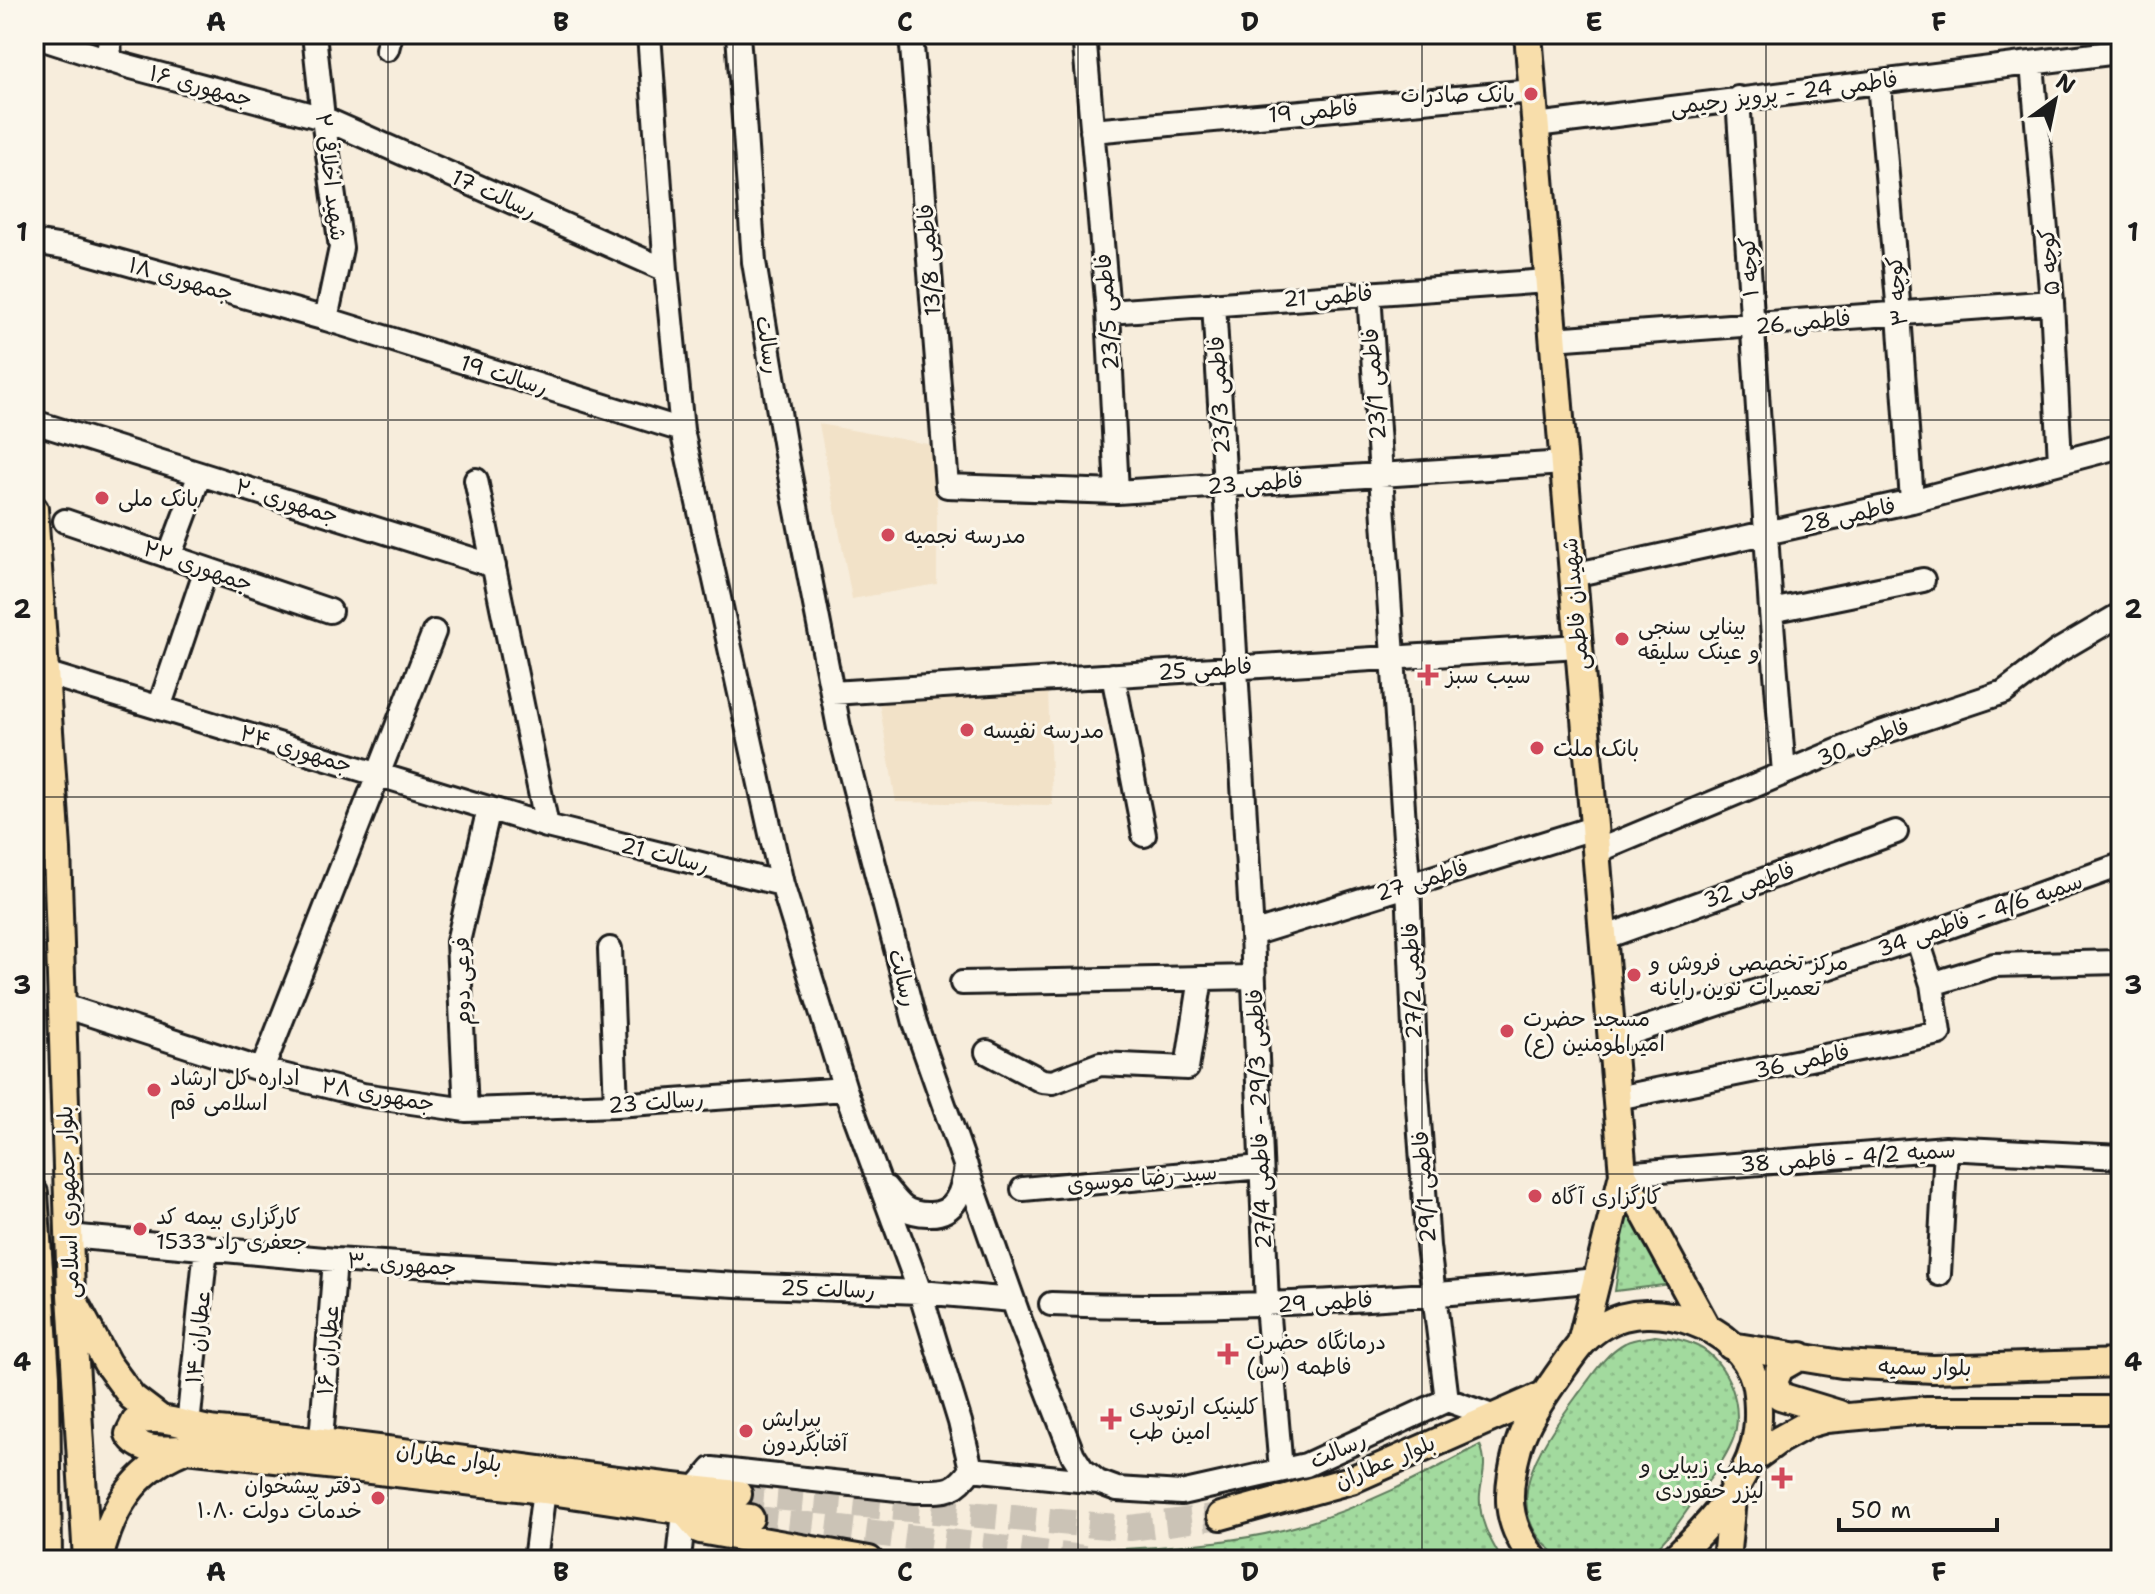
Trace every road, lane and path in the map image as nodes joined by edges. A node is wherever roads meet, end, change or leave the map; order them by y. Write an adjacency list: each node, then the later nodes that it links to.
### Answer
1 (109, 34): 10 (street)
2 (314, 34): 15 (street, شهید اخلاقی ۲)
3 (738, 34): 58 (street, رسالت)
4 (911, 34): 38 (street, فاطمی 13/8)
5 (1084, 34): 17 (street, فاطمی 23/5)
6 (1528, 34): 13 (main road, شهیدان فاطمی)
7 (643, 35): 19 (street)
8 (34, 36): 10 (street, جمهوری ۱۶)
9 (2118, 52): 11 (street, فاطمی 24 - پرویز رحیمی)
10 (110, 61): 15 (street, جمهوری ۱۶)
11 (2032, 63): 12 (street, فاطمی 24 - پرویز رحیمی); 22 (street, کوچه ۵)
12 (1879, 82): 14 (street, فاطمی 24 - پرویز رحیمی); 25 (street, کوچه ۳)
13 (1533, 91): 16 (main road, شهیدان فاطمی); 17 (street, فاطمی 19)
14 (1738, 98): 16 (street, فاطمی 24 - پرویز رحیمی); 27 (street, کوچه ۱)
15 (323, 118): 19 (street, رسالت 17); 26 (street, شهید اخلاقی ۲)
16 (1536, 125): 20 (main road, شهیدان فاطمی)
17 (1092, 131): 24 (street, فاطمی 23/5)
18 (34, 242): 26 (street, جمهوری ۱۸)
19 (666, 270): 30 (street)
20 (1548, 281): 21 (street, فاطمی 21); 28 (main road, شهیدان فاطمی)
21 (1369, 293): 23 (street, فاطمی 21); 35 (street, فاطمی 23/1)
22 (2052, 302): 25 (street, فاطمی 26); 32 (street, کوچه ۵)
23 (1214, 304): 24 (street, فاطمی 21); 37 (street, فاطمی 23/3)
24 (1108, 312): 39 (street, فاطمی 23/5)
25 (1899, 314): 27 (street, فاطمی 26); 40 (street, کوچه ۳)
26 (326, 319): 30 (street, رسالت 19)
27 (1753, 326): 28 (street, فاطمی 26); 43 (street, کوچه ۱)
28 (1553, 339): 33 (main road, شهیدان فاطمی)
29 (34, 422): 34 (street, جمهوری ۲۰)
30 (682, 430): 68 (street)
31 (2121, 446): 32 (street, فاطمی 28)
32 (2060, 462): 40 (street, فاطمی 28)
33 (1564, 463): 35 (street, فاطمی 23); 47 (main road, شهیدان فاطمی)
34 (200, 474): 44 (street); 45 (street, جمهوری ۲۰)
35 (1380, 475): 37 (street, فاطمی 23); 54 (street, فاطمی 23/1)
36 (476, 480): 45 (street)
37 (1223, 485): 39 (street, فاطمی 23); 55 (street, فاطمی 23/3)
38 (947, 486): 39 (street, فاطمی 23)
39 (1117, 492)
40 (1912, 501): 43 (street, فاطمی 28)
41 (34, 509): 56 (main road, بلوار جمهوری اسلامی)
42 (65, 521): 44 (street, جمهوری ۲۲)
43 (1766, 533): 47 (street, فاطمی 28); 50 (street, کوچه ۱)
44 (169, 557): 46 (street, جمهوری ۲۲)
45 (494, 566): 63 (street)
46 (206, 569): 49 (street, جمهوری ۲۲); 59 (street)
47 (1573, 575): 53 (main road, شهیدان فاطمی)
48 (1923, 580): 50 (street)
49 (330, 611)
50 (1771, 611): 60 (street, کوچه ۱)
51 (2121, 614): 60 (street, فاطمی 30)
52 (434, 632): 61 (street)
53 (1579, 646): 54 (street, فاطمی 25); 66 (main road, شهیدان فاطمی)
54 (1393, 657): 55 (street, فاطمی 25); 69 (street, فاطمی 27/2)
55 (1234, 667): 57 (street, فاطمی 25); 70 (street, فاطمی 29/3 - فاطمی 27/4)
56 (45, 673): 59 (street, جمهوری ۲۴); 79 (main road, بلوار جمهوری اسلامی)
57 (1113, 675): 58 (street, فاطمی 25); 65 (street)
58 (832, 693): 90 (street, رسالت)
59 (159, 708): 61 (street, جمهوری ۲۴)
60 (1784, 773): 66 (street, فاطمی 30)
61 (378, 774): 62 (street, جمهوری ۲۴); 82 (street)
62 (489, 808): 63 (street, جمهوری ۲۴); 87 (street, فرعی دوم)
63 (547, 826): 68 (street, رسالت 21)
64 (1896, 832): 71 (street, فاطمی 32)
65 (1144, 835)
66 (1594, 840): 69 (street, فاطمی 27); 71 (main road, شهیدان فاطمی)
67 (2121, 865): 72 (street, سمیه 4/6 - فاطمی 34)
68 (782, 884): 84 (street)
69 (1408, 884): 70 (street, فاطمی 27); 83 (street, فاطمی 27/2)
70 (1252, 934): 75 (street, فاطمی 29/3 - فاطمی 27/4)
71 (1603, 938): 80 (main road, شهیدان فاطمی)
72 (1917, 938): 78 (street); 80 (street, سمیه 4/6 - فاطمی 34)
73 (610, 949): 86 (street)
74 (2121, 962): 78 (street)
75 (1253, 977): 76 (street); 91 (street, فاطمی 29/3 - فاطمی 27/4)
76 (1201, 978): 77 (street); 81 (street)
77 (962, 983)
78 (1932, 984): 85 (street, فاطمی 36)
79 (61, 1005): 82 (street, جمهوری ۲۸); 96 (main road, بلوار جمهوری اسلامی)
80 (1611, 1037): 85 (main road, شهیدان فاطمی)
81 (987, 1052)
82 (262, 1070): 87 (street, جمهوری ۲۸)
83 (1416, 1078): 104 (street, فاطمی 29/1)
84 (845, 1089): 86 (street, رسالت 23); 93 (street)
85 (1616, 1096): 92 (main road, شهیدان فاطمی)
86 (616, 1105): 87 (street, رسالت 23)
87 (466, 1110)
88 (1946, 1148): 89 (street, سمیه 4/2 - فاطمی 38); 92 (street, سمیه 4/2 - فاطمی 38); 99 (street)
89 (2121, 1157)
90 (966, 1166): 93 (street); 105 (street, رسالت)
91 (1261, 1167): 94 (street, سید رضا موسوی); 107 (street, فاطمی 29/3 - فاطمی 27/4)
92 (1623, 1174): 100 (main road); 108 (main road)
93 (880, 1181): 102 (street)
94 (1023, 1189)
95 (34, 1193): 113 (main road, بلوار جمهوری اسلامی)
96 (69, 1236): 97 (street, جمهوری ۳۰); 103 (main road, بلوار جمهوری اسلامی)
97 (206, 1247): 98 (street, جمهوری ۳۰); 121 (street, عطاران ۱۴)
98 (335, 1260): 101 (street, جمهوری ۳۰); 122 (street, عطاران ۱۶)
99 (1939, 1274)
100 (1597, 1280): 104 (street, فاطمی 29); 109 (main road)
101 (736, 1285): 102 (street, رسالت 25)
102 (920, 1292): 105 (street, رسالت 25); 124 (street)
103 (71, 1295): 114 (main road, بلوار جمهوری اسلامی); 120 (main road)
104 (1433, 1296): 107 (street, فاطمی 29); 116 (street, فاطمی 29/1)
105 (1013, 1300): 126 (street, رسالت)
106 (1051, 1304): 107 (street, فاطمی 29)
107 (1267, 1305): 125 (street, فاطمی 29/3 - فاطمی 27/4)
108 (1707, 1328): 109 (main road); 110 (main road)
109 (1581, 1343): 115 (main road)
110 (1731, 1346): 111 (main road, بلوار سمیه); 123 (main road)
111 (1801, 1356): 112 (main road, بلوار سمیه); 119 (main road)
112 (2121, 1363)
113 (42, 1389): 114 (main road); 133 (main road, بلوار جمهوری اسلامی)
114 (77, 1394): 134 (main road, بلوار جمهوری اسلامی)
115 (1544, 1395): 118 (main road, بلوار عطاران); 139 (main road)
116 (1447, 1400): 118 (street); 125 (street, رسالت)
117 (2121, 1410): 119 (main road, بلوار سمیه)
118 (1492, 1416): 131 (main road, بلوار عطاران)
119 (1848, 1416): 123 (main road, بلوار سمیه)
120 (161, 1419): 121 (main road, بلوار عطاران); 121 (main road)
121 (188, 1437): 122 (main road, بلوار عطاران); 128 (main road, بلوار عطاران); 135 (main road)
122 (321, 1440): 130 (main road, بلوار عطاران)
123 (1749, 1462): 127 (main road)
124 (971, 1469): 126 (street); 130 (street)
125 (1281, 1470): 126 (street, رسالت)
126 (1098, 1482)
127 (1733, 1489): 140 (main road); 141 (main road)
128 (544, 1490): 130 (main road, بلوار عطاران); 136 (street)
129 (738, 1494): 130 (main road, بلوار عطاران)
130 (689, 1500): 132 (main road, بلوار عطاران); 137 (street); 138 (main road)
131 (1221, 1516)
132 (750, 1518)
133 (48, 1560)
134 (87, 1560)
135 (99, 1560)
136 (535, 1560)
137 (679, 1560)
138 (869, 1560)
139 (1535, 1560)
140 (1672, 1560)
141 (1726, 1560)

